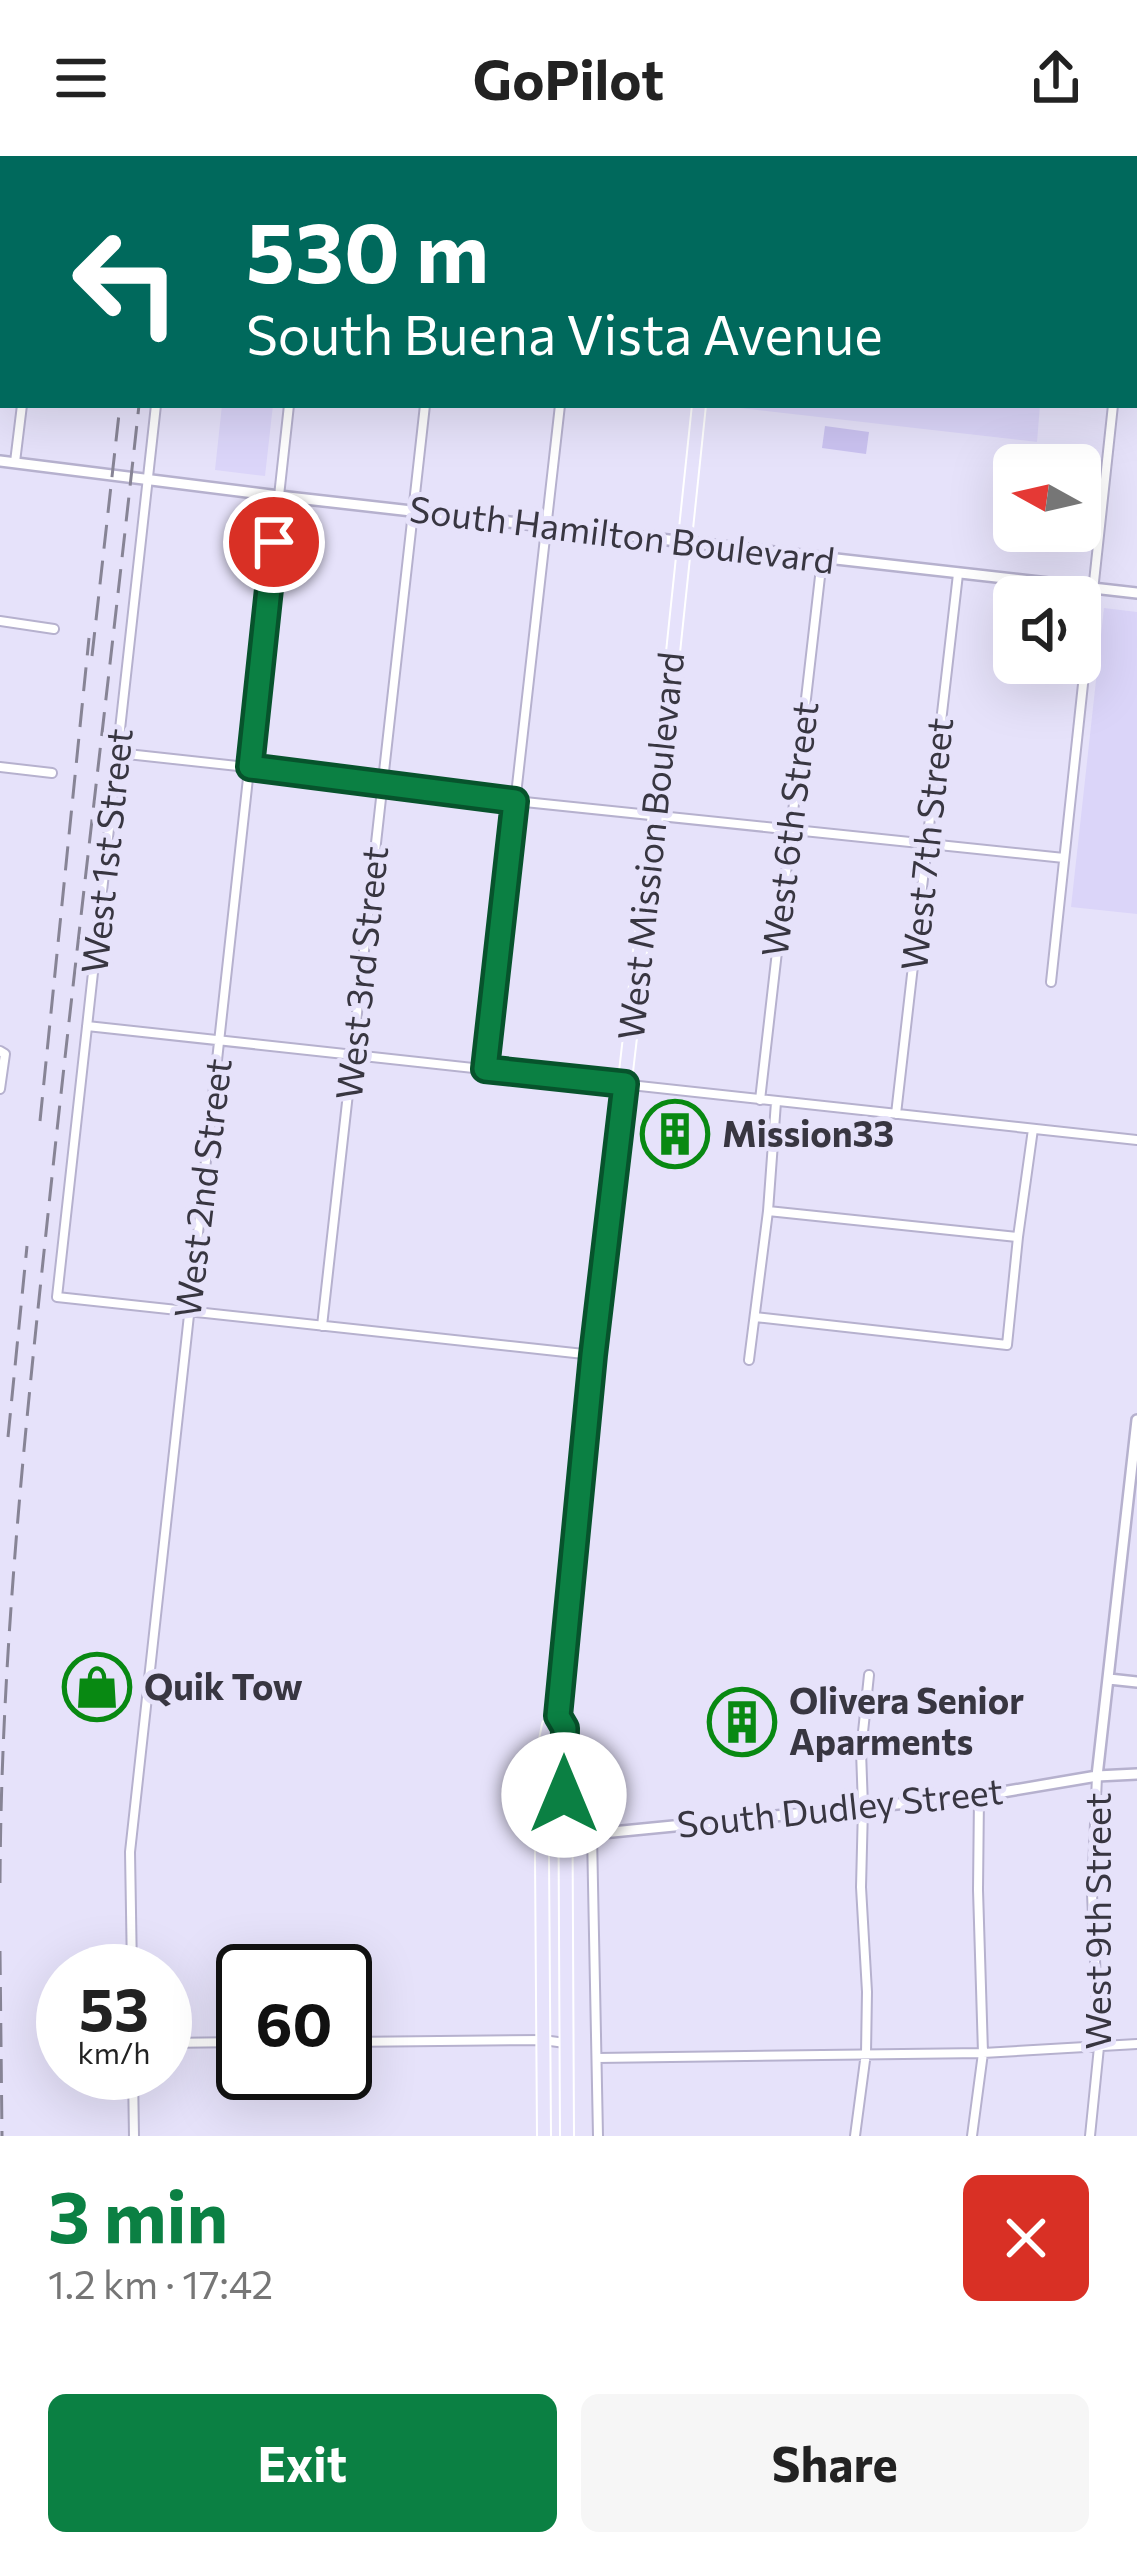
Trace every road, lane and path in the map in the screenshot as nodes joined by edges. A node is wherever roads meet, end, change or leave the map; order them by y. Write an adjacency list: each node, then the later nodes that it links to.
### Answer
1 (22, 408): 9 (street)
2 (156, 408): 10 (street, West 1st Street)
3 (290, 408): 11 (street, West 2nd Street)
4 (425, 408): 12 (street, West 3rd Street)
5 (560, 408): 13 (street)
6 (699, 408): 14 (main road, West Mission Boulevard)
7 (1113, 408): 17 (street)
8 (0, 460): 9 (street, South Hamilton Boulevard)
9 (15, 462): 10 (street, South Hamilton Boulevard)
10 (148, 478): 11 (street, South Hamilton Boulevard); 24 (street, West 1st Street)
11 (279, 496): 12 (street, South Hamilton Boulevard); 26 (street, West 2nd Street)
12 (415, 511): 13 (street, South Hamilton Boulevard); 28 (street, West 3rd Street)
13 (546, 526): 14 (street, South Hamilton Boulevard); 29 (street)
14 (684, 542): 15 (street, South Hamilton Boulevard); 30 (main road, West Mission Boulevard)
15 (822, 559): 16 (street, South Hamilton Boulevard); 31 (street, West 6th Street)
16 (958, 574): 18 (street, South Hamilton Boulevard); 32 (street, West 7th Street)
17 (1095, 576)
18 (993, 578)
19 (1101, 589): 20 (street, South Hamilton Boulevard)
20 (1137, 592)
21 (0, 621): 22 (street)
22 (54, 629)
23 (1083, 684): 33 (street)
24 (118, 753): 26 (street); 35 (street, West 1st Street)
25 (0, 767): 27 (street)
26 (250, 767): 28 (street); 36 (street, West 2nd Street)
27 (52, 773)
28 (383, 782): 29 (street); 38 (street, West 3rd Street)
29 (515, 801): 30 (street); 39 (street)
30 (656, 814): 31 (street); 40 (main road, West Mission Boulevard)
31 (790, 829): 32 (street); 42 (street, West 6th Street)
32 (926, 843): 33 (street); 44 (street, West 7th Street)
33 (1064, 858): 34 (street)
34 (1051, 982)
35 (87, 1026): 36 (street); 49 (street, West 1st Street)
36 (220, 1038): 38 (street); 49 (street, West 2nd Street)
37 (0, 1051): 41 (street)
38 (353, 1055): 39 (street); 51 (street, West 3rd Street)
39 (485, 1069): 40 (street)
40 (625, 1084): 42 (street); 52 (main road, West Mission Boulevard)
41 (0, 1089)
42 (760, 1100): 43 (street)
43 (776, 1102): 44 (street); 47 (street)
44 (896, 1114): 45 (street)
45 (1033, 1129): 46 (street); 48 (street)
46 (1137, 1140)
47 (768, 1211): 48 (street); 50 (street)
48 (1018, 1237): 50 (street)
49 (188, 1310): 51 (street); 66 (street, West 2nd Street)
50 (755, 1317): 53 (street)
51 (322, 1326): 52 (street)
52 (593, 1355): 58 (main road, West Mission Boulevard)
53 (749, 1360)
54 (1137, 1420): 56 (street, West 9th Street)
55 (869, 1675): 62 (street)
56 (1109, 1679): 57 (street); 60 (street, West 9th Street)
57 (1137, 1682)
58 (558, 1716): 64 (main road, West Mission Boulevard); 65 (main road, West Mission Boulevard)
59 (1137, 1774): 60 (street, South Dudley Street)
60 (1097, 1776): 61 (street, South Dudley Street); 71 (street, West 9th Street)
61 (979, 1796): 62 (street, South Dudley Street); 73 (street)
62 (863, 1807): 63 (street, South Dudley Street); 72 (street)
63 (592, 1834): 64 (street, South Dudley Street); 74 (street)
64 (565, 1835): 65 (street, South Dudley Street); 69 (main road, West Mission Boulevard)
65 (542, 1836): 67 (main road, West Mission Boulevard)
66 (132, 1944)
67 (543, 2040): 68 (street); 69 (street); 77 (main road, West Mission Boulevard)
68 (372, 2042)
69 (566, 2043): 78 (main road, West Mission Boulevard)
70 (1137, 2044): 71 (street)
71 (1100, 2047): 73 (street); 82 (street, West 9th Street)
72 (866, 2053): 73 (street); 74 (street); 80 (street)
73 (983, 2053): 81 (street)
74 (597, 2058): 79 (street)
75 (134, 2100): 76 (street)
76 (134, 2136)
77 (544, 2136)
78 (567, 2136)
79 (598, 2136)
80 (855, 2136)
81 (972, 2136)
82 (1090, 2136)

